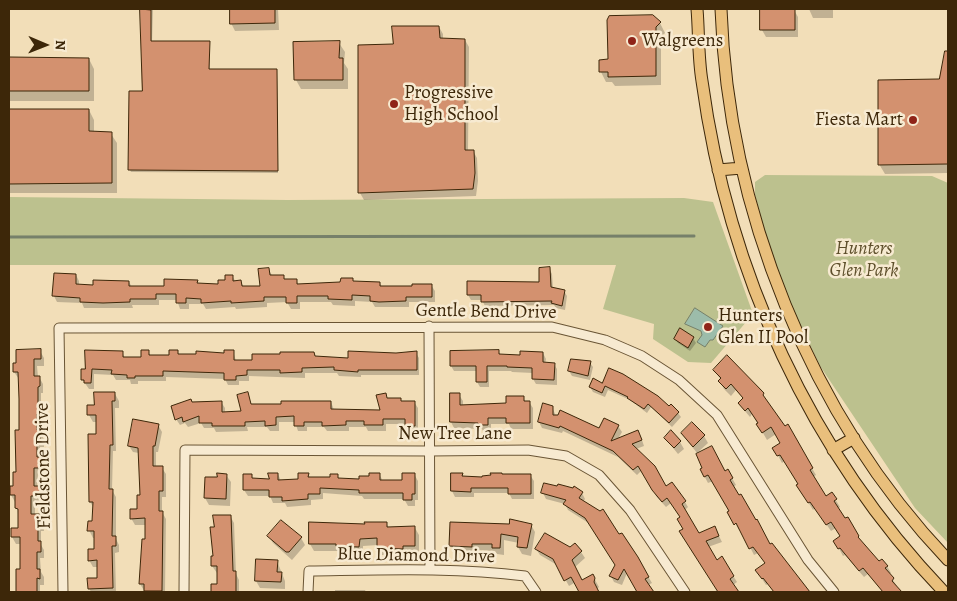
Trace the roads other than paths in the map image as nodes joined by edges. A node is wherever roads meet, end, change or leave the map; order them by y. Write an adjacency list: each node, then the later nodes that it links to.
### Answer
1 (697, 9): 4 (main road)
2 (721, 9): 3 (main road)
3 (742, 168): 4 (main road); 7 (main road)
4 (718, 170): 8 (main road)
5 (429, 326): 6 (street, Gentle Bend Drive); 9 (street); 17 (street, Gentle Bend Drive)
6 (59, 340): 12 (street, Fieldstone Drive)
7 (854, 438): 8 (main road); 10 (main road)
8 (833, 450): 18 (main road)
9 (430, 451): 11 (street); 13 (street, New Tree Lane); 16 (street, New Tree Lane)
10 (948, 560)
11 (430, 570): 14 (street, Blue Diamond Drive); 15 (street, Blue Diamond Drive)
12 (62, 592)
13 (184, 592)
14 (308, 592)
15 (536, 592)
16 (685, 592)
17 (834, 592)
18 (944, 592)

